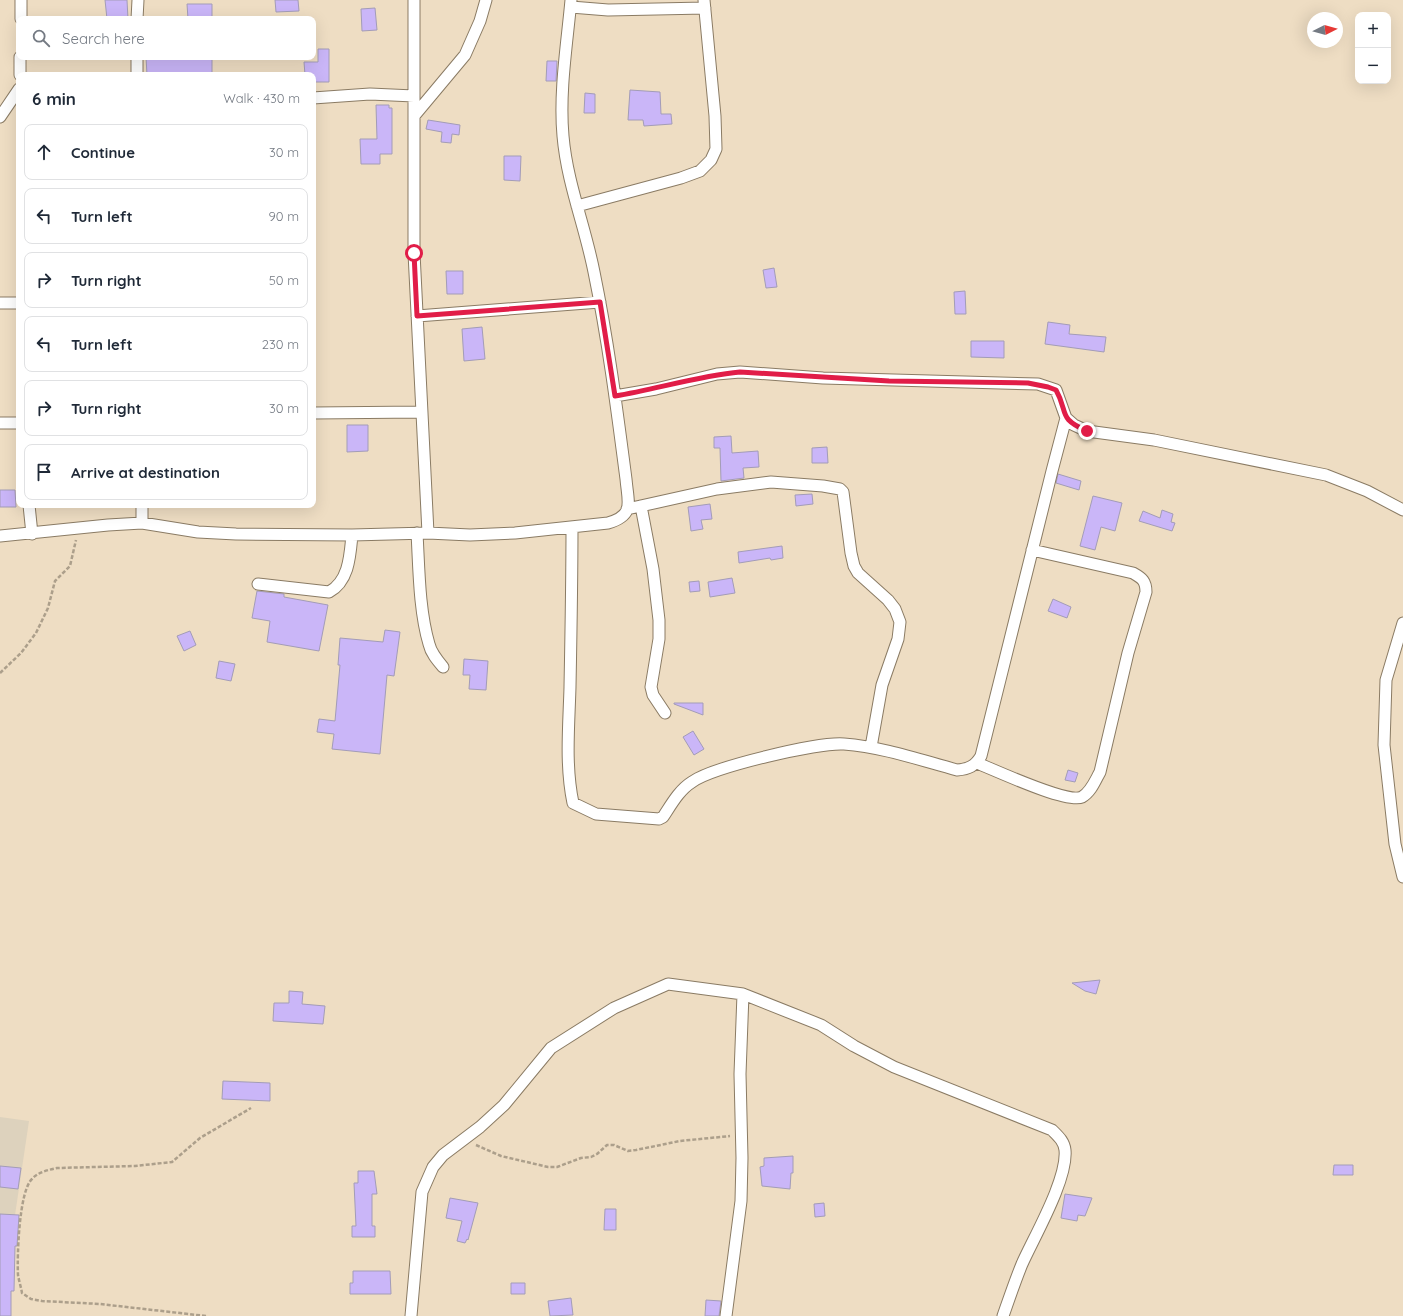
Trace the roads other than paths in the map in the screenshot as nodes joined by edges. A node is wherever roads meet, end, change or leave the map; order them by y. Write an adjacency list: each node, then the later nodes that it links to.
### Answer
1 (21, 0): 7 (street)
2 (138, 0): 8 (street)
3 (414, 0): 14 (street)
4 (486, 0): 16 (street)
5 (571, 3): 6 (street); 18 (street)
6 (705, 4): 18 (street)
7 (21, 16)
8 (137, 16)
9 (20, 60): 11 (street)
10 (137, 60): 12 (street)
11 (20, 72)
12 (137, 72)
13 (16, 93): 17 (street)
14 (414, 96): 15 (street); 16 (street)
15 (316, 98)
16 (414, 116): 22 (street)
17 (0, 117)
18 (577, 206): 19 (street)
19 (600, 302): 22 (street); 23 (street)
20 (0, 303): 21 (street)
21 (16, 303)
22 (417, 316): 24 (street)
23 (615, 396): 26 (street); 32 (street)
24 (421, 412): 25 (street); 36 (street)
25 (316, 413)
26 (1066, 418): 33 (street); 40 (street)
27 (0, 423): 28 (street)
28 (16, 423)
29 (641, 506): 32 (street); 44 (street); 45 (street)
30 (29, 508): 37 (street)
31 (142, 508): 34 (street)
32 (627, 509): 35 (street)
33 (1403, 510)
34 (142, 523): 37 (street); 38 (street)
35 (572, 527): 36 (street); 45 (street)
36 (422, 533): 38 (street); 43 (street)
37 (32, 534): 39 (street)
38 (352, 535): 41 (street)
39 (0, 536)
40 (1032, 550): 46 (street); 46 (street)
41 (258, 584)
42 (1403, 623): 47 (street)
43 (443, 667)
44 (665, 713)
45 (871, 747): 46 (street)
46 (977, 763)
47 (1403, 877)
48 (744, 994): 49 (street); 50 (street); 51 (street)
49 (411, 1316)
50 (726, 1316)
51 (1003, 1316)

